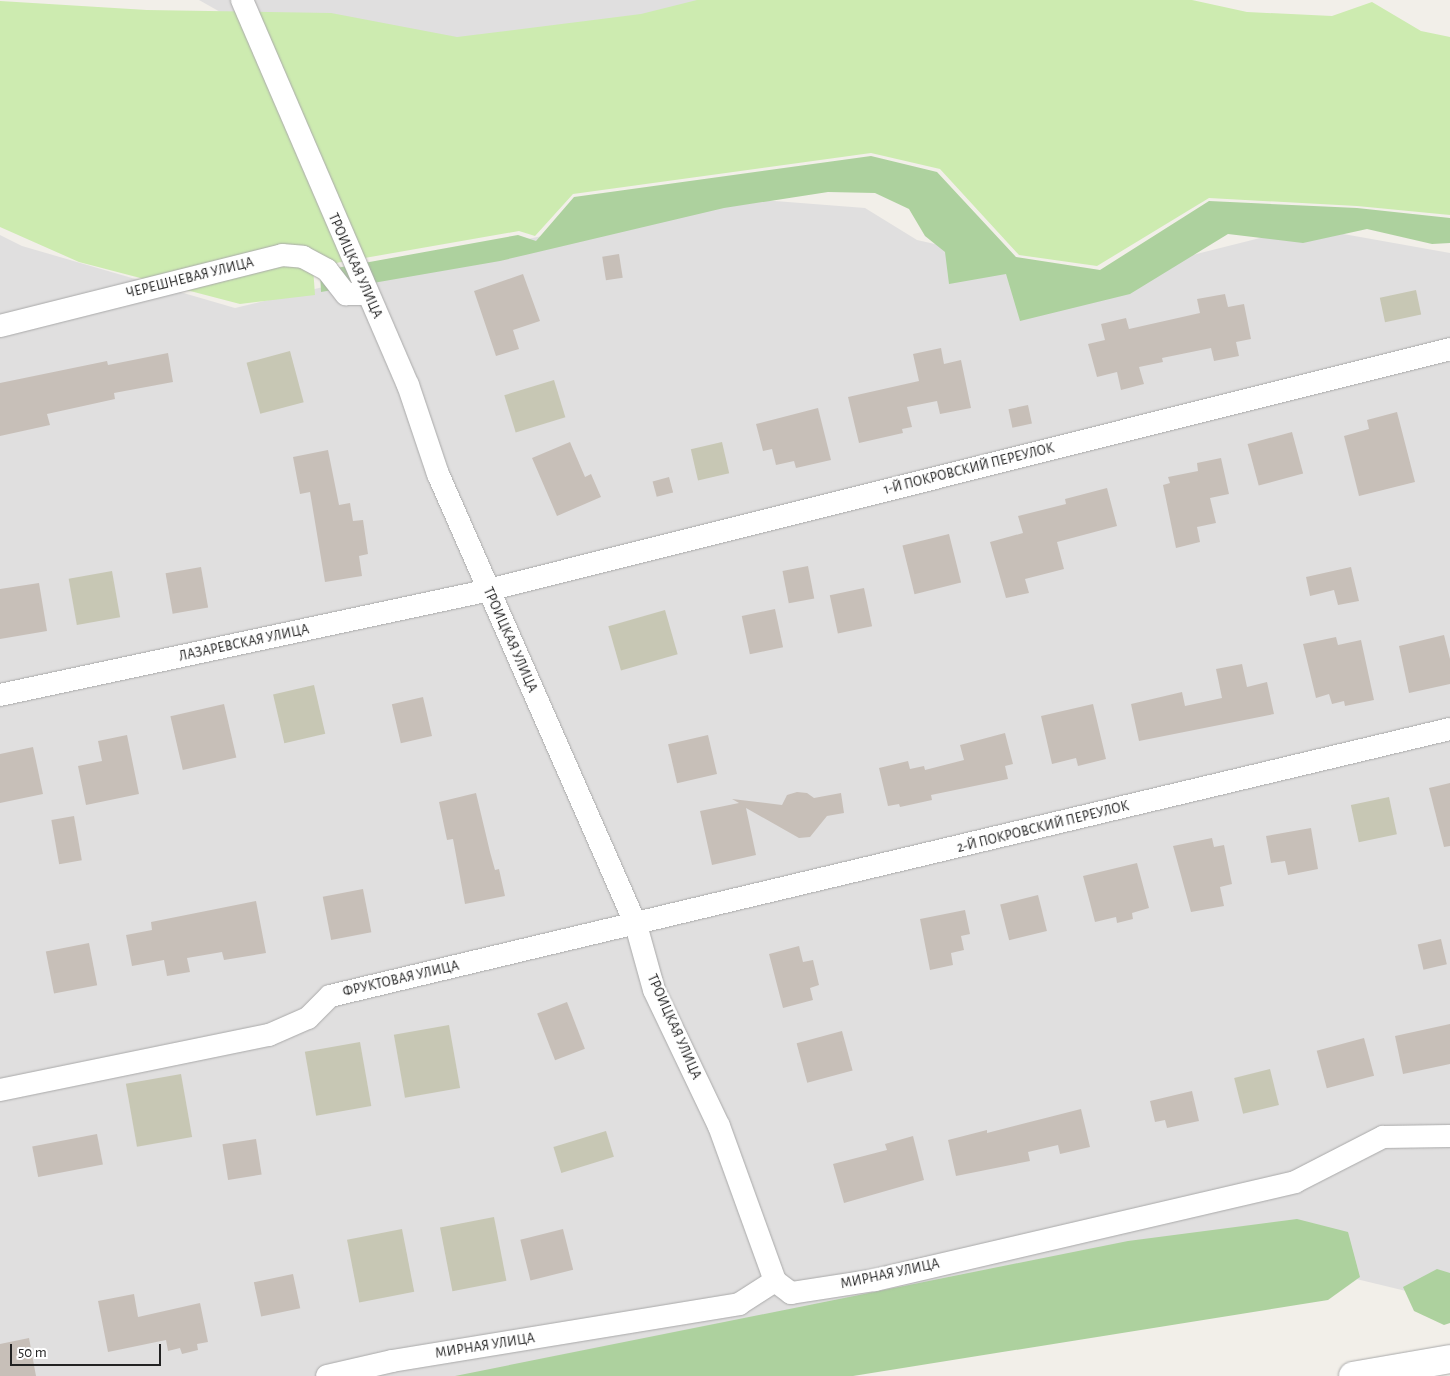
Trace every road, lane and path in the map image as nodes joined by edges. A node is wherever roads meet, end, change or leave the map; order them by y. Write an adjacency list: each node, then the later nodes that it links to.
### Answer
1 (242, 0): 2 (street, ТРОИЦКАЯ УЛИЦА)
2 (367, 294): 3 (street, ЧЕРЕШНЕВАЯ УЛИЦА); 5 (street, ТРОИЦКАЯ УЛИЦА)
3 (0, 326)
4 (1450, 349): 5 (street, 1-Й ПОКРОВСКИЙ ПЕРЕУЛОК)
5 (488, 590): 6 (street, ЛАЗАРЕВСКАЯ УЛИЦА); 8 (street, ТРОИЦКАЯ УЛИЦА)
6 (0, 696)
7 (1450, 729): 8 (street, 2-Й ПОКРОВСКИЙ ПЕРЕУЛОК)
8 (636, 926): 9 (street, ФРУКТОВАЯ УЛИЦА); 11 (street, ТРОИЦКАЯ УЛИЦА)
9 (0, 1090)
10 (1450, 1136): 11 (street, МИРНАЯ УЛИЦА)
11 (775, 1282): 13 (street, МИРНАЯ УЛИЦА)
12 (1450, 1359): 14 (street)
13 (327, 1376)
14 (1353, 1376)

